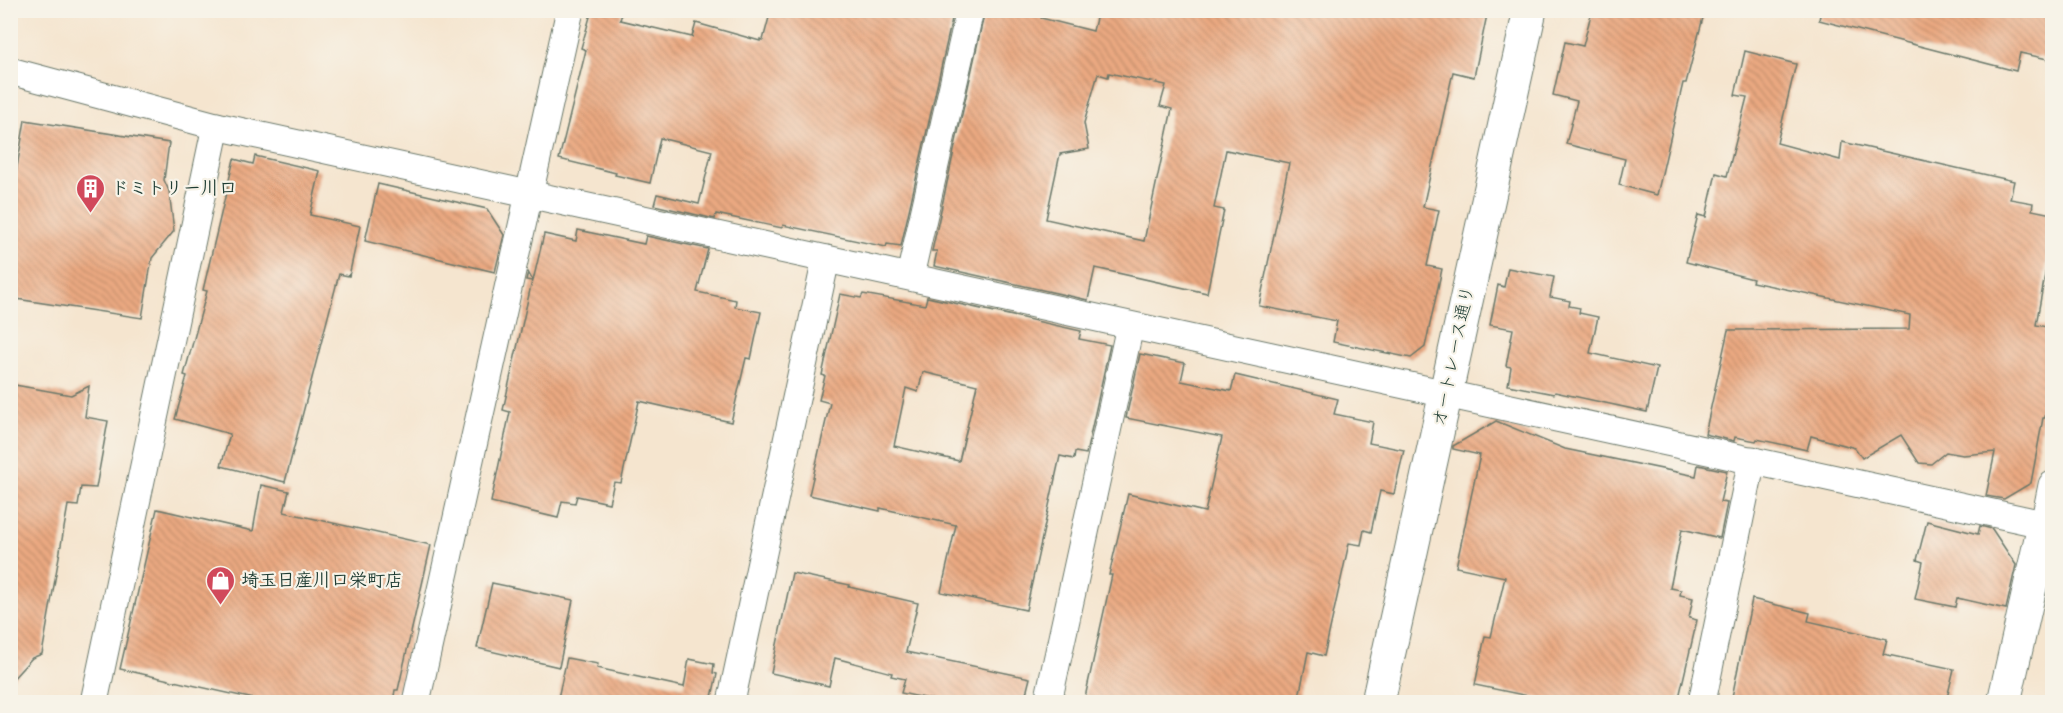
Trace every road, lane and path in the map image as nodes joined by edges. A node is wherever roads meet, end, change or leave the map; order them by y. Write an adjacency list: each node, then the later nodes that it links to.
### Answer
1 (570, 10): 6 (street)
2 (970, 10): 8 (street)
3 (1530, 10): 10 (street, オートレース通り)
4 (10, 71): 5 (street)
5 (216, 126): 6 (street); 14 (street)
6 (529, 194): 7 (street); 15 (street)
7 (826, 259): 8 (street); 16 (street)
8 (910, 276): 9 (street)
9 (1130, 326): 10 (street); 17 (street)
10 (1445, 395): 11 (street); 18 (street, オートレース通り)
11 (1752, 460): 13 (street); 19 (street)
12 (2052, 485): 13 (street)
13 (2048, 525): 20 (street)
14 (94, 702)
15 (416, 702)
16 (731, 702)
17 (1048, 702)
18 (1378, 702)
19 (1702, 702)
20 (2004, 702)

